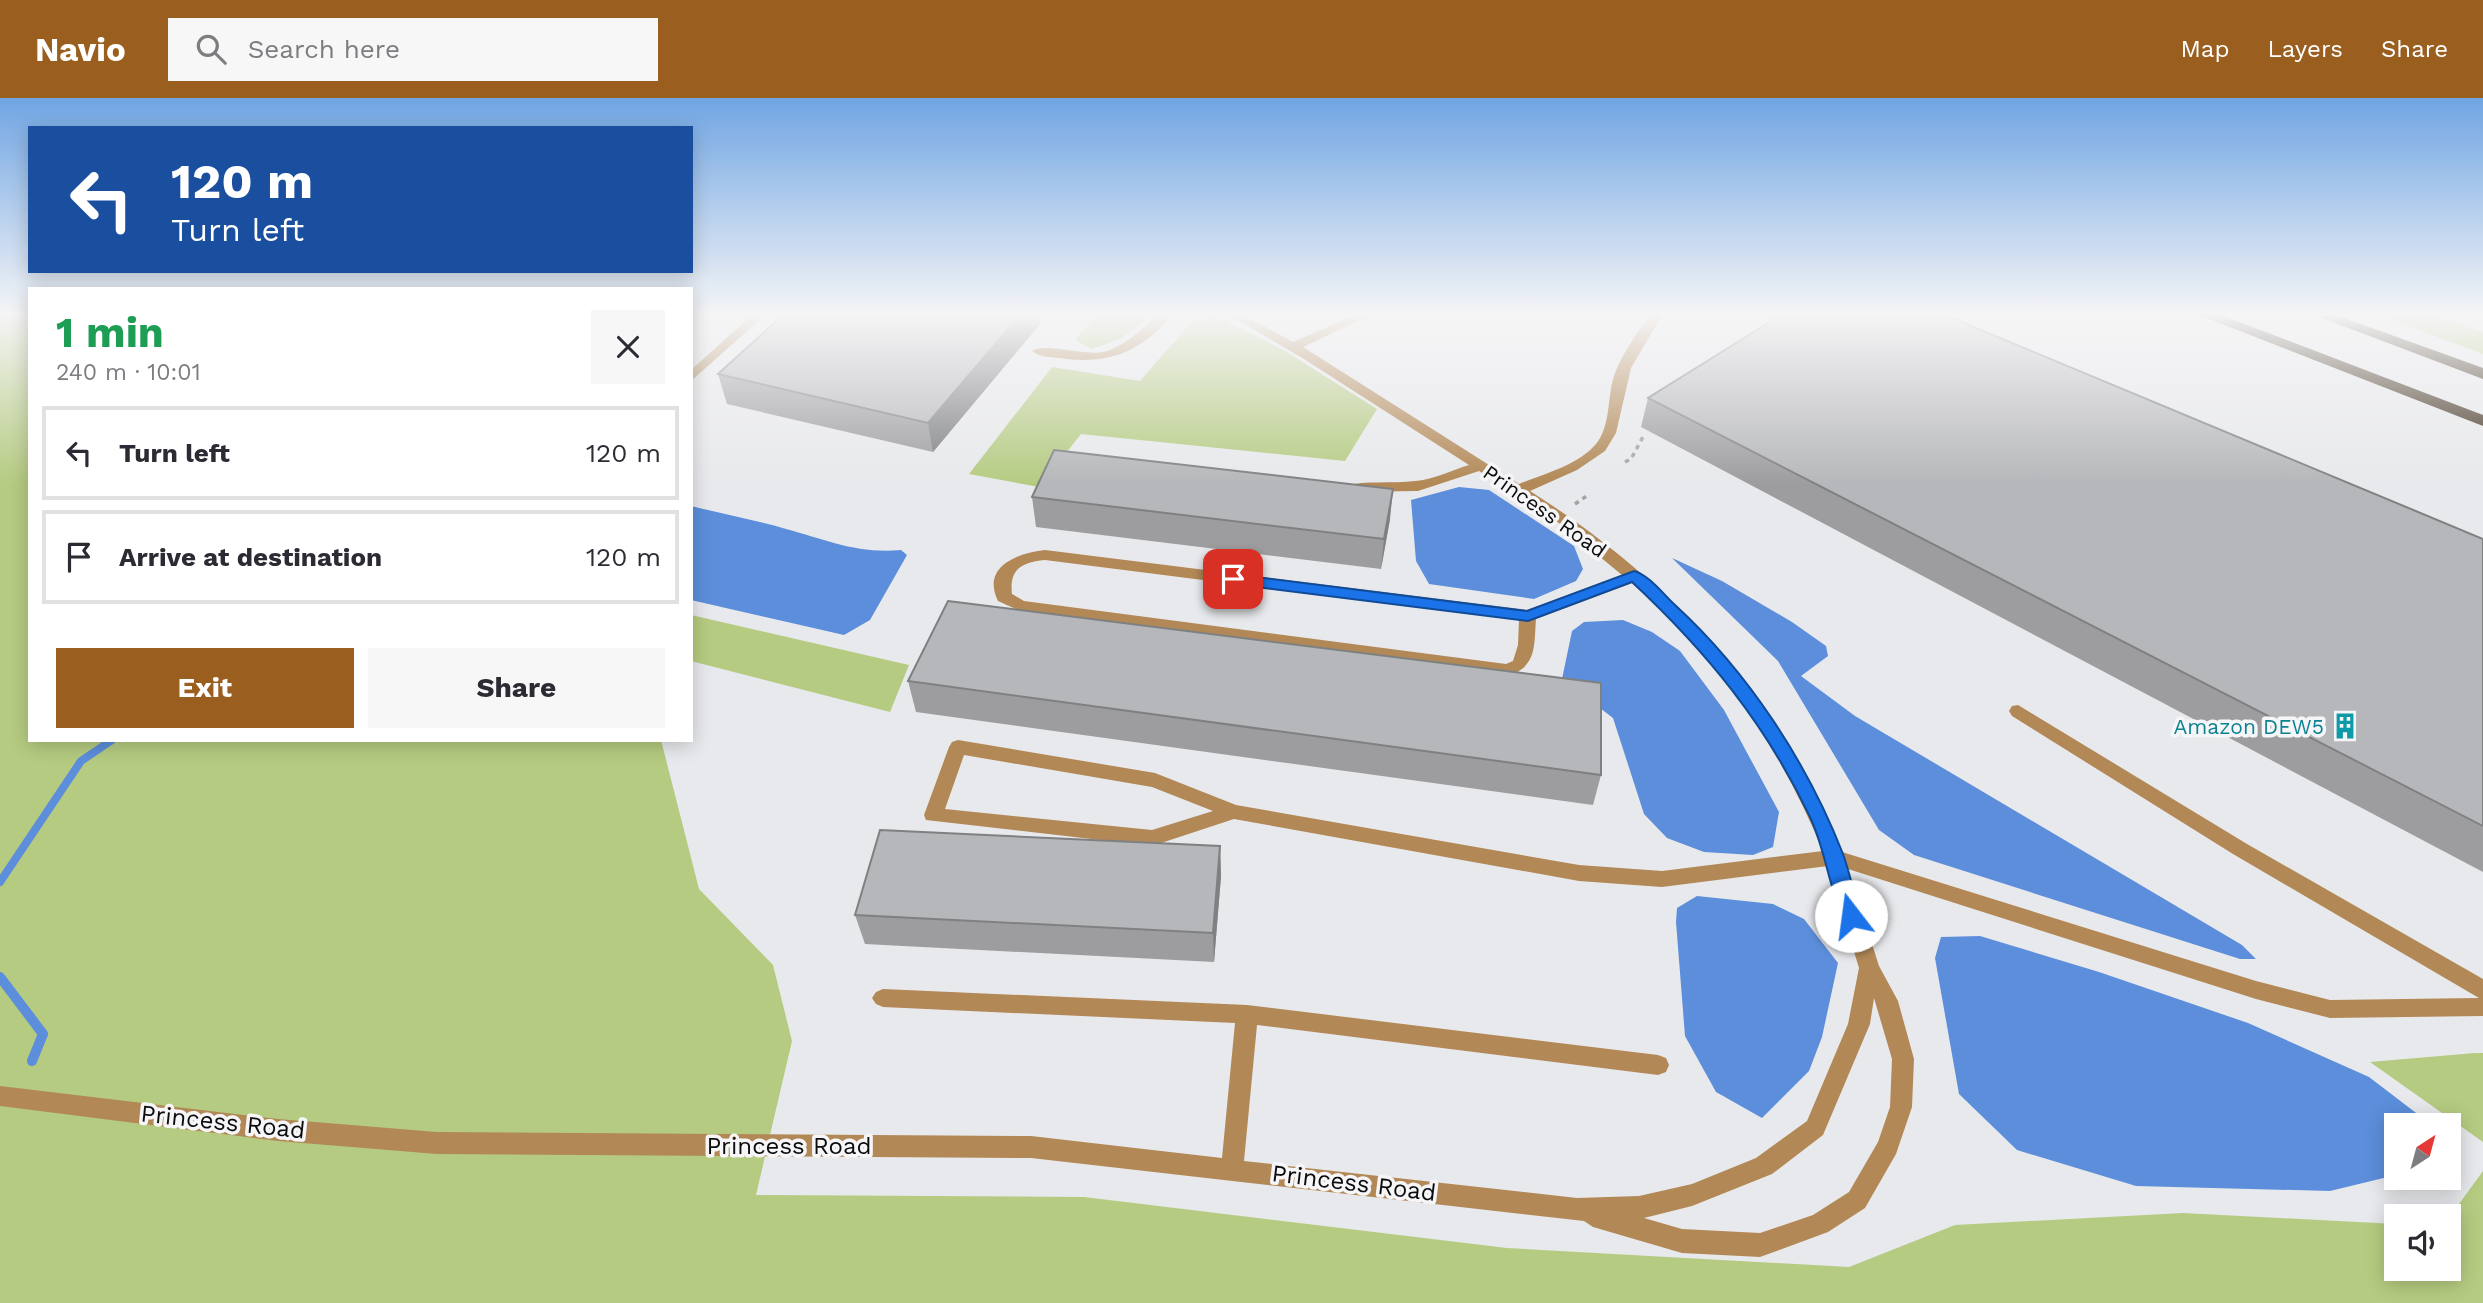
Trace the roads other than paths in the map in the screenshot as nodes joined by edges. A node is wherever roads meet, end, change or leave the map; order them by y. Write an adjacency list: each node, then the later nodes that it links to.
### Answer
1 (1331, 371): 5 (street, Princess Road)
2 (1623, 371): 7 (street)
3 (2353, 371): 4 (highway)
4 (2483, 421)
5 (1481, 466): 6 (street); 7 (street, Princess Road)
6 (1333, 488)
7 (1518, 490): 8 (street, Princess Road)
8 (1634, 576): 9 (street); 12 (street, Princess Road)
9 (1528, 616): 9 (street)
10 (2018, 711): 14 (street)
11 (1234, 812): 11 (street); 12 (street)
12 (1835, 858): 13 (street, Princess Road); 16 (street)
13 (1869, 968): 21 (street, Princess Road); 21 (street, Princess Road)
14 (2483, 990)
15 (883, 998): 17 (street)
16 (2483, 1007)
17 (1247, 1014): 18 (street); 20 (street)
18 (1658, 1065)
19 (0, 1096): 20 (street, Princess Road)
20 (1232, 1170): 21 (street, Princess Road)
21 (1577, 1210)

